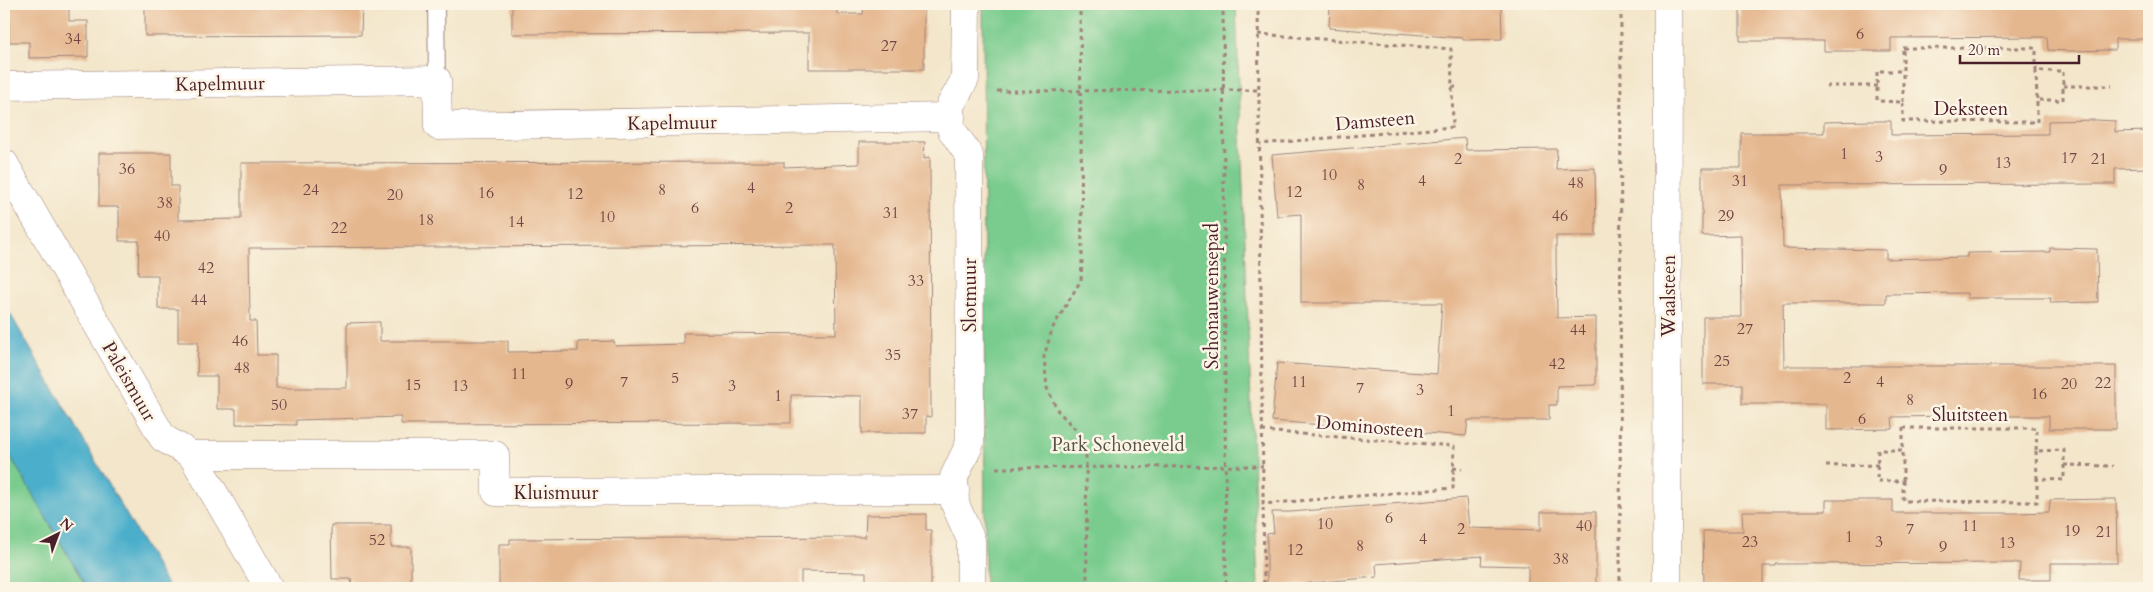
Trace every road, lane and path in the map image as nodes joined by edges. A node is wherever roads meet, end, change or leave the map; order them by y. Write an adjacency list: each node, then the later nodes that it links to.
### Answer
1 (436, 4): 11 (lane, Kapelmuur)
2 (966, 4): 22 (street)
3 (1080, 4): 19 (path)
4 (1223, 4): 20 (path, Schonauwensepad)
5 (1258, 4): 8 (path)
6 (1621, 4): 50 (path)
7 (1668, 4): 51 (street, Waalsteen)
8 (1258, 34): 17 (path, Damsteen); 21 (path)
9 (1903, 71): 10 (path, Deksteen); 14 (path); 24 (path, Deksteen)
10 (2036, 71): 15 (path); 23 (path, Deksteen)
11 (437, 80): 12 (street, Kapelmuur); 25 (street, Kapelmuur)
12 (4, 86)
13 (1826, 86): 14 (path)
14 (1877, 86): 24 (path)
15 (2063, 86): 16 (path); 23 (path)
16 (2112, 86)
17 (1452, 87): 18 (path); 26 (path, Damsteen)
18 (1460, 88)
19 (1080, 90): 20 (path); 22 (path); 34 (path)
20 (1224, 90): 21 (path); 38 (path, Schonauwensepad)
21 (1258, 90): 26 (path)
22 (959, 91): 25 (street)
23 (2037, 100): 24 (path, Deksteen)
24 (1903, 102)
25 (951, 117): 41 (street, Slotmuur)
26 (1260, 144): 28 (path)
27 (4, 163): 31 (street, Paleismuur)
28 (1262, 431): 35 (path); 39 (path, Dominosteen)
29 (1903, 450): 30 (path, Sluitsteen); 32 (path); 43 (path, Sluitsteen)
30 (2036, 450): 33 (path); 42 (path, Sluitsteen)
31 (192, 455): 41 (street, Kluismuur); 45 (street, Paleismuur)
32 (1878, 465): 36 (path); 43 (path)
33 (2064, 465): 37 (path); 42 (path)
34 (1086, 466): 38 (path); 41 (path); 47 (path)
35 (1263, 466): 38 (path); 44 (path)
36 (1826, 466)
37 (2113, 466)
38 (1225, 467): 48 (path, Schonauwensepad)
39 (1453, 468): 40 (path); 44 (path, Dominosteen)
40 (1462, 469)
41 (957, 480): 46 (street)
42 (2037, 480): 43 (path, Sluitsteen)
43 (1903, 481)
44 (1262, 504): 49 (path)
45 (269, 588)
46 (971, 588)
47 (1087, 588)
48 (1226, 588)
49 (1264, 588)
50 (1620, 588)
51 (1667, 588)

